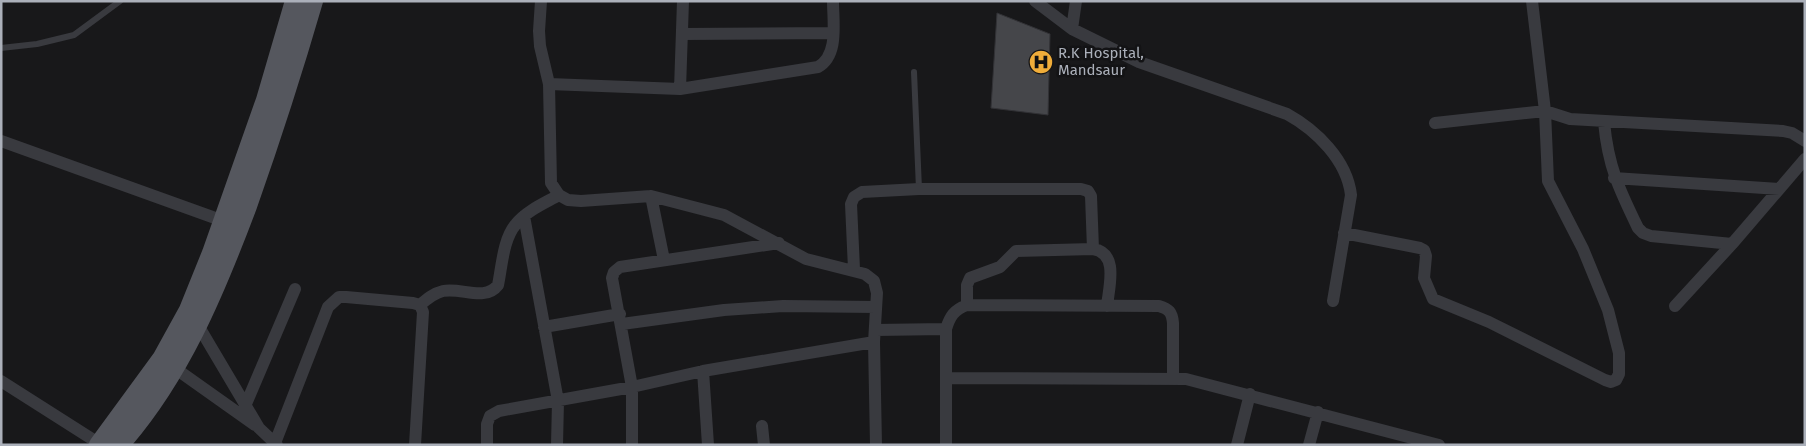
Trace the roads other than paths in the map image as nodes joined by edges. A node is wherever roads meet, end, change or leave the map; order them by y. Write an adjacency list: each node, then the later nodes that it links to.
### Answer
1 (120, 1): 13 (lane)
2 (295, 1): 29 (main road)
3 (313, 1): 29 (main road)
4 (541, 1): 15 (street)
5 (683, 1): 12 (street)
6 (833, 1): 11 (street)
7 (1035, 1): 10 (street)
8 (1076, 1): 10 (street)
9 (1532, 1): 17 (street)
10 (1072, 29): 30 (street)
11 (832, 33): 12 (street); 16 (street)
12 (682, 34): 16 (street)
13 (1, 48)
14 (914, 72): 24 (lane)
15 (549, 84): 16 (street); 26 (street)
16 (680, 90)
17 (1545, 111): 18 (street); 19 (street); 30 (street)
18 (1604, 122): 21 (street); 23 (street)
19 (1436, 123)
20 (1, 141): 29 (street)
21 (1805, 141)
22 (1805, 159): 25 (street)
23 (1614, 178): 25 (street); 32 (street)
24 (919, 189): 33 (street); 35 (street)
25 (1778, 189): 32 (street)
26 (558, 195): 27 (street); 28 (street)
27 (651, 196): 31 (street); 34 (street)
28 (524, 216): 39 (street); 45 (street)
29 (231, 223): 43 (main road)
30 (1344, 233): 37 (street)
31 (779, 243): 34 (street); 35 (street)
32 (1732, 244): 41 (street)
33 (1093, 249): 38 (street); 40 (street)
34 (664, 260): 44 (street)
35 (854, 269): 42 (street)
36 (295, 289): 56 (street)
37 (1333, 301)
38 (967, 305): 40 (street); 46 (street)
39 (420, 306): 61 (street); 63 (street)
40 (1107, 306): 50 (street)
41 (1674, 306)
42 (876, 307): 44 (street); 47 (street)
43 (194, 317): 48 (main road); 56 (street)
44 (621, 319): 45 (street); 53 (street)
45 (544, 327): 55 (street)
46 (946, 329): 47 (street); 51 (street)
47 (874, 336): 49 (street); 69 (street)
48 (168, 363): 59 (street); 60 (main road)
49 (702, 371): 53 (street); 67 (street)
50 (1173, 377): 51 (street); 54 (street)
51 (946, 378): 70 (street)
52 (1, 381): 60 (street)
53 (632, 387): 55 (street); 66 (street)
54 (1250, 394): 57 (street); 71 (street)
55 (558, 401): 64 (street); 65 (street)
56 (246, 404): 59 (street)
57 (1318, 412): 62 (street); 72 (street)
58 (762, 426): 68 (street)
59 (259, 428): 61 (street)
60 (106, 444)
61 (276, 444)
62 (1433, 444)
63 (415, 445)
64 (487, 445)
65 (557, 445)
66 (632, 445)
67 (708, 445)
68 (764, 445)
69 (876, 445)
70 (946, 445)
71 (1237, 445)
72 (1309, 445)

